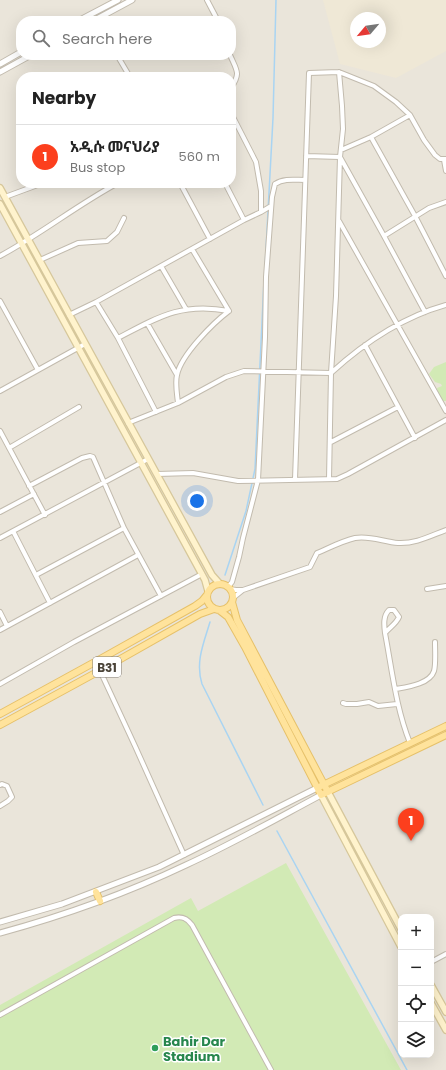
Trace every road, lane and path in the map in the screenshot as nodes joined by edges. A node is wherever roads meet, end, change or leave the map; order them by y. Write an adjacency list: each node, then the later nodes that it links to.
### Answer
1 (118, 0): 4 (street)
2 (132, 0): 5 (street)
3 (207, 0): 6 (street)
4 (89, 16)
5 (103, 16)
6 (215, 16)
7 (16, 55): 11 (street)
8 (22, 60): 12 (street)
9 (120, 60): 13 (street)
10 (232, 60): 15 (street)
11 (0, 64)
12 (0, 72)
13 (127, 72)
14 (339, 72): 16 (street); 19 (street); 20 (street)
15 (236, 78)
16 (410, 115): 18 (street); 22 (street)
17 (236, 123): 34 (street)
18 (371, 137): 19 (street); 35 (street)
19 (341, 150): 21 (street)
20 (306, 156): 21 (street); 24 (street)
21 (340, 157): 38 (street); 39 (street)
22 (445, 159): 23 (street)
23 (446, 171)
24 (305, 180): 33 (street); 63 (street)
25 (0, 188): 30 (main road)
26 (29, 188): 30 (street)
27 (109, 188): 41 (street)
28 (183, 188): 40 (street)
29 (228, 188): 37 (street)
30 (5, 197): 41 (main road)
31 (446, 202): 35 (street)
32 (0, 204): 42 (main road)
33 (271, 207): 34 (street); 62 (street)
34 (261, 212): 37 (street)
35 (415, 216): 39 (street); 47 (street)
36 (124, 218): 45 (street)
37 (244, 220): 40 (street)
38 (339, 221): 56 (street); 64 (street)
39 (384, 236): 53 (street)
40 (210, 239): 43 (street)
41 (28, 240): 42 (street); 45 (main road)
42 (22, 244): 44 (street); 60 (main road)
43 (192, 248): 46 (street); 52 (street)
44 (0, 256)
45 (40, 260): 54 (main road)
46 (161, 266): 49 (street); 51 (street)
47 (446, 276)
48 (0, 301): 61 (street)
49 (96, 302): 54 (street); 57 (street)
50 (446, 305): 53 (street)
51 (186, 309): 52 (street); 55 (street)
52 (229, 311): 65 (street)
53 (425, 312): 56 (street)
54 (69, 315): 58 (main road)
55 (147, 323): 57 (street); 65 (street)
56 (398, 325): 59 (street); 72 (street)
57 (118, 338): 73 (street)
58 (85, 344): 60 (street); 67 (main road)
59 (364, 345): 64 (street); 71 (street)
60 (78, 348): 61 (street); 70 (main road)
61 (38, 370): 66 (street)
62 (263, 371): 63 (street); 68 (street); 84 (street)
63 (299, 373): 64 (street); 85 (street)
64 (331, 373): 78 (street)
65 (176, 375): 68 (street)
66 (0, 391)
67 (118, 403): 70 (main road); 75 (main road)
68 (178, 403): 73 (street)
69 (80, 407): 79 (street)
70 (111, 407): 81 (main road)
71 (398, 407): 77 (street); 78 (street)
72 (446, 410)
73 (156, 412): 75 (street)
74 (446, 420): 77 (street)
75 (128, 423): 80 (main road)
76 (0, 431): 79 (street)
77 (415, 438): 83 (street)
78 (331, 442): 83 (street)
79 (9, 448): 87 (street)
80 (148, 459): 81 (street); 82 (main road)
81 (141, 463): 86 (street); 96 (main road)
82 (157, 474): 84 (street); 98 (main road)
83 (329, 479): 85 (street)
84 (258, 480): 85 (street); 100 (street)
85 (294, 480)
86 (104, 483): 87 (street); 90 (street); 91 (street)
87 (29, 486): 88 (street)
88 (34, 494): 89 (street); 90 (street)
89 (0, 512)
90 (44, 515): 93 (street)
91 (124, 528): 95 (street); 97 (street)
92 (446, 530): 102 (street)
93 (13, 531): 94 (street); 97 (street)
94 (0, 538)
95 (138, 555): 104 (street); 106 (street)
96 (202, 574): 103 (main road); 104 (street)
97 (36, 575): 106 (street)
98 (220, 584): 100 (main road); 103 (main road)
99 (446, 586): 101 (street)
100 (229, 588): 102 (street); 105 (main road)
101 (427, 588)
102 (243, 590): 105 (street)
103 (207, 593): 107 (main road); 113 (main road, B31)
104 (162, 596): 115 (street)
105 (232, 600): 107 (main road); 124 (main road)
106 (50, 603): 109 (street)
107 (217, 610): 114 (main road, B31); 126 (main road)
108 (0, 612): 109 (street)
109 (7, 626): 110 (street)
110 (0, 630)
111 (385, 633): 111 (street); 116 (street)
112 (435, 642): 116 (street)
113 (96, 662): 114 (street); 119 (main road, B31)
114 (101, 670): 120 (main road, B31); 130 (street)
115 (0, 684)
116 (396, 690): 118 (street)
117 (343, 703): 118 (street)
118 (397, 704): 123 (street)
119 (0, 713)
120 (0, 725)
121 (446, 726): 123 (main road)
122 (446, 735): 127 (main road)
123 (410, 743): 124 (main road)
124 (325, 784): 126 (main road); 127 (main road)
125 (0, 785): 129 (street)
126 (318, 788): 128 (main road); 130 (street)
127 (328, 792): 128 (main road); 134 (main road)
128 (321, 795): 132 (street); 136 (main road)
129 (0, 806)
130 (184, 855): 131 (street)
131 (96, 892): 132 (main road); 133 (street)
132 (100, 901): 135 (street)
133 (0, 922)
134 (398, 923)
135 (0, 933)
136 (398, 940)
137 (446, 954): 138 (street)
138 (434, 960)
139 (432, 986): 141 (main road)
140 (434, 1008): 143 (main road)
141 (446, 1012)
142 (0, 1015): 144 (street)
143 (446, 1030)
144 (271, 1070)

